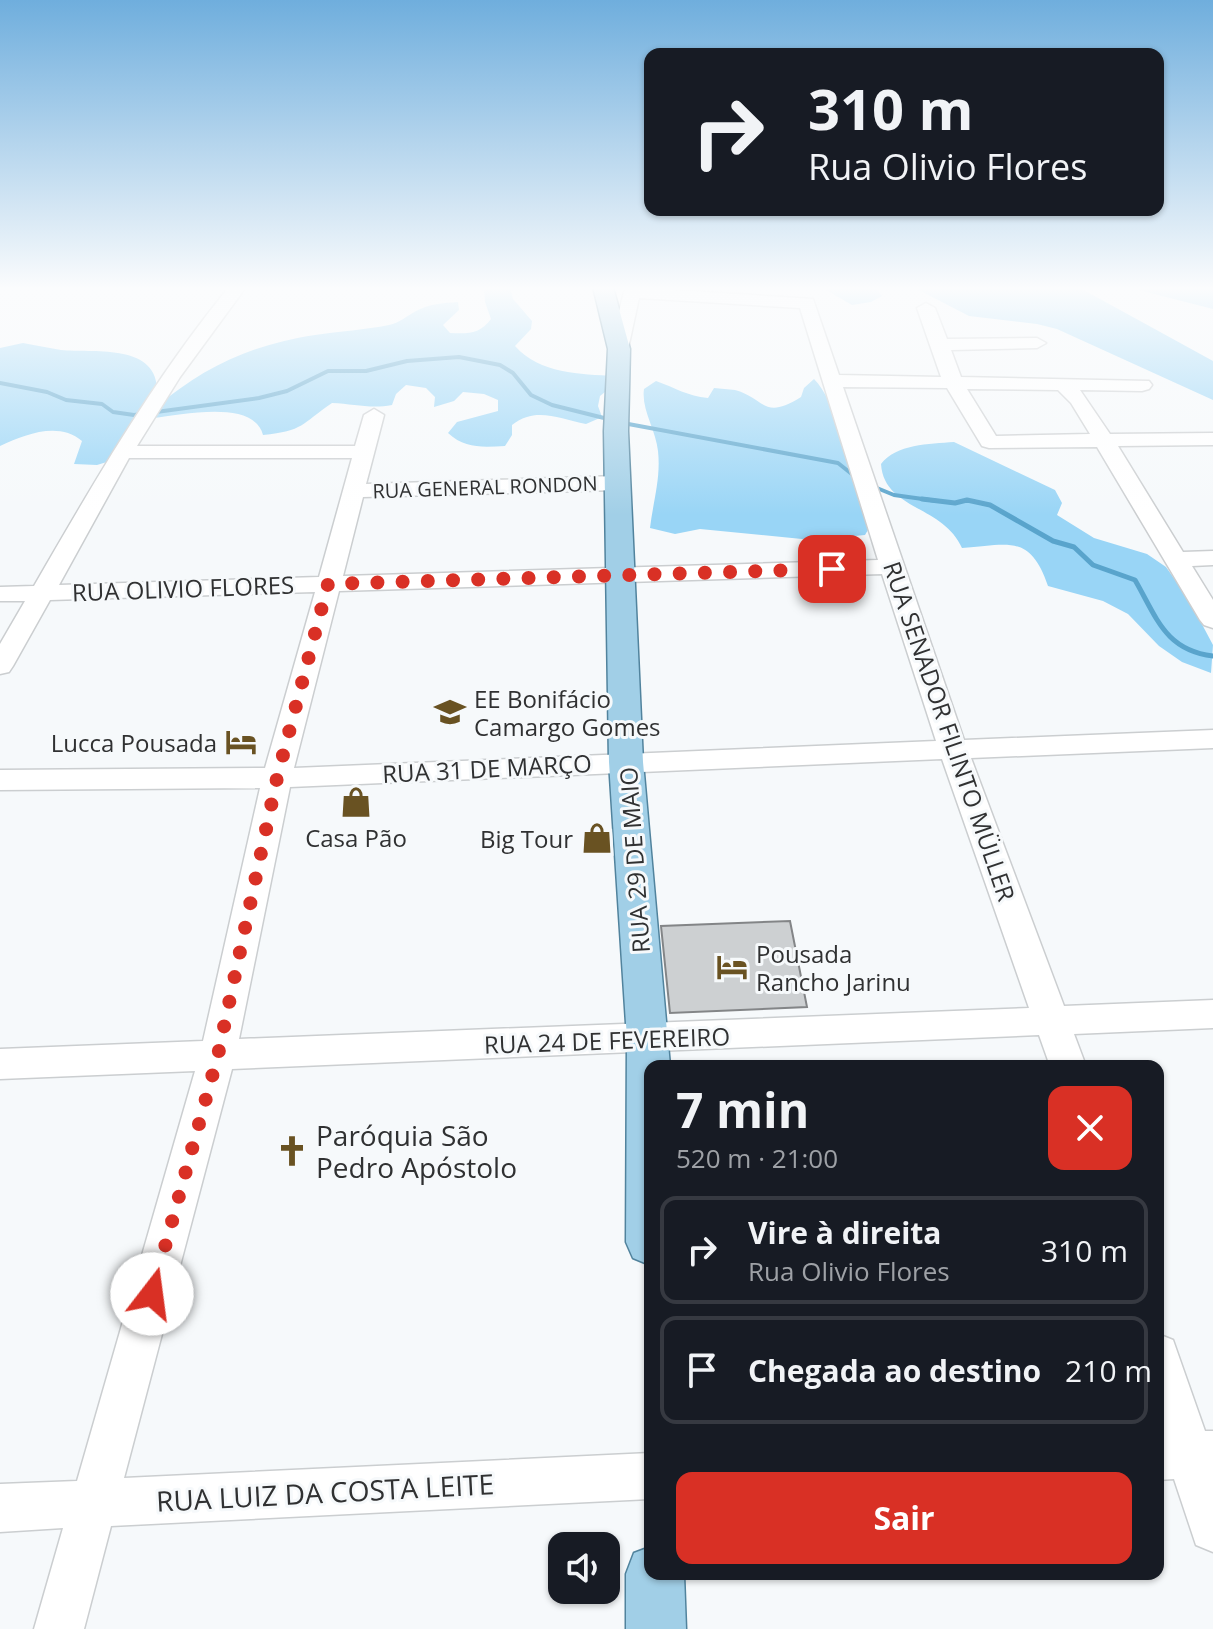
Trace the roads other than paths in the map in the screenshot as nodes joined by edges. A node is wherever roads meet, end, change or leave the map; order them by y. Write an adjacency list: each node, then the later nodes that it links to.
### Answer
1 (180, 363): 12 (street)
2 (618, 363): 14 (main road, RUA 29 DE MAIO)
3 (826, 363): 5 (street, RUA SENADOR FILINTO MÜLLER)
4 (946, 363): 6 (street)
5 (832, 381): 6 (street); 18 (street, RUA SENADOR FILINTO MÜLLER)
6 (953, 382): 7 (street); 11 (street)
7 (1063, 384): 8 (street); 11 (street)
8 (1142, 385)
9 (374, 415): 13 (street)
10 (1213, 439): 11 (street)
11 (1105, 442): 17 (street)
12 (123, 452): 13 (street, RUA GENERAL RONDON); 21 (street)
13 (363, 452): 15 (street)
14 (617, 483): 15 (street, RUA GENERAL RONDON); 19 (main road, RUA 29 DE MAIO)
15 (353, 491): 20 (street)
16 (1213, 558): 17 (street)
17 (1177, 559): 23 (street)
18 (893, 567): 19 (street, RUA OLIVIO FLORES); 26 (street, RUA SENADOR FILINTO MÜLLER)
19 (620, 575): 20 (street, RUA OLIVIO FLORES); 27 (main road, RUA 29 DE MAIO)
20 (328, 584): 21 (street, RUA OLIVIO FLORES); 28 (street)
21 (44, 592): 22 (street, RUA OLIVIO FLORES); 24 (street)
22 (0, 594)
23 (1213, 620)
24 (0, 666)
25 (1213, 739): 26 (street, RUA 31 DE MARÇO)
26 (953, 749): 27 (street, RUA 31 DE MARÇO); 31 (street, RUA SENADOR FILINTO MÜLLER)
27 (626, 762): 28 (street, RUA 31 DE MARÇO); 32 (main road, RUA 29 DE MAIO)
28 (277, 778): 29 (street, RUA 31 DE MARÇO); 33 (street)
29 (0, 780)
30 (1213, 1014): 31 (street, RUA 24 DE FEVEREIRO)
31 (1054, 1021): 32 (street, RUA 24 DE FEVEREIRO); 35 (street, RUA SENADOR FILINTO MÜLLER)
32 (648, 1039): 33 (street, RUA 24 DE FEVEREIRO); 34 (main road, RUA 29 DE MAIO)
33 (218, 1055): 36 (street, RUA 24 DE FEVEREIRO); 40 (street)
34 (648, 1060)
35 (1066, 1060)
36 (0, 1064)
37 (1164, 1376): 38 (street)
38 (1187, 1456): 42 (street)
39 (644, 1476): 40 (street, RUA LUIZ DA COSTA LEITE)
40 (94, 1503): 41 (street, RUA LUIZ DA COSTA LEITE); 44 (street)
41 (0, 1508)
42 (1213, 1528)
43 (655, 1580): 45 (main road)
44 (59, 1629)
45 (656, 1629)

